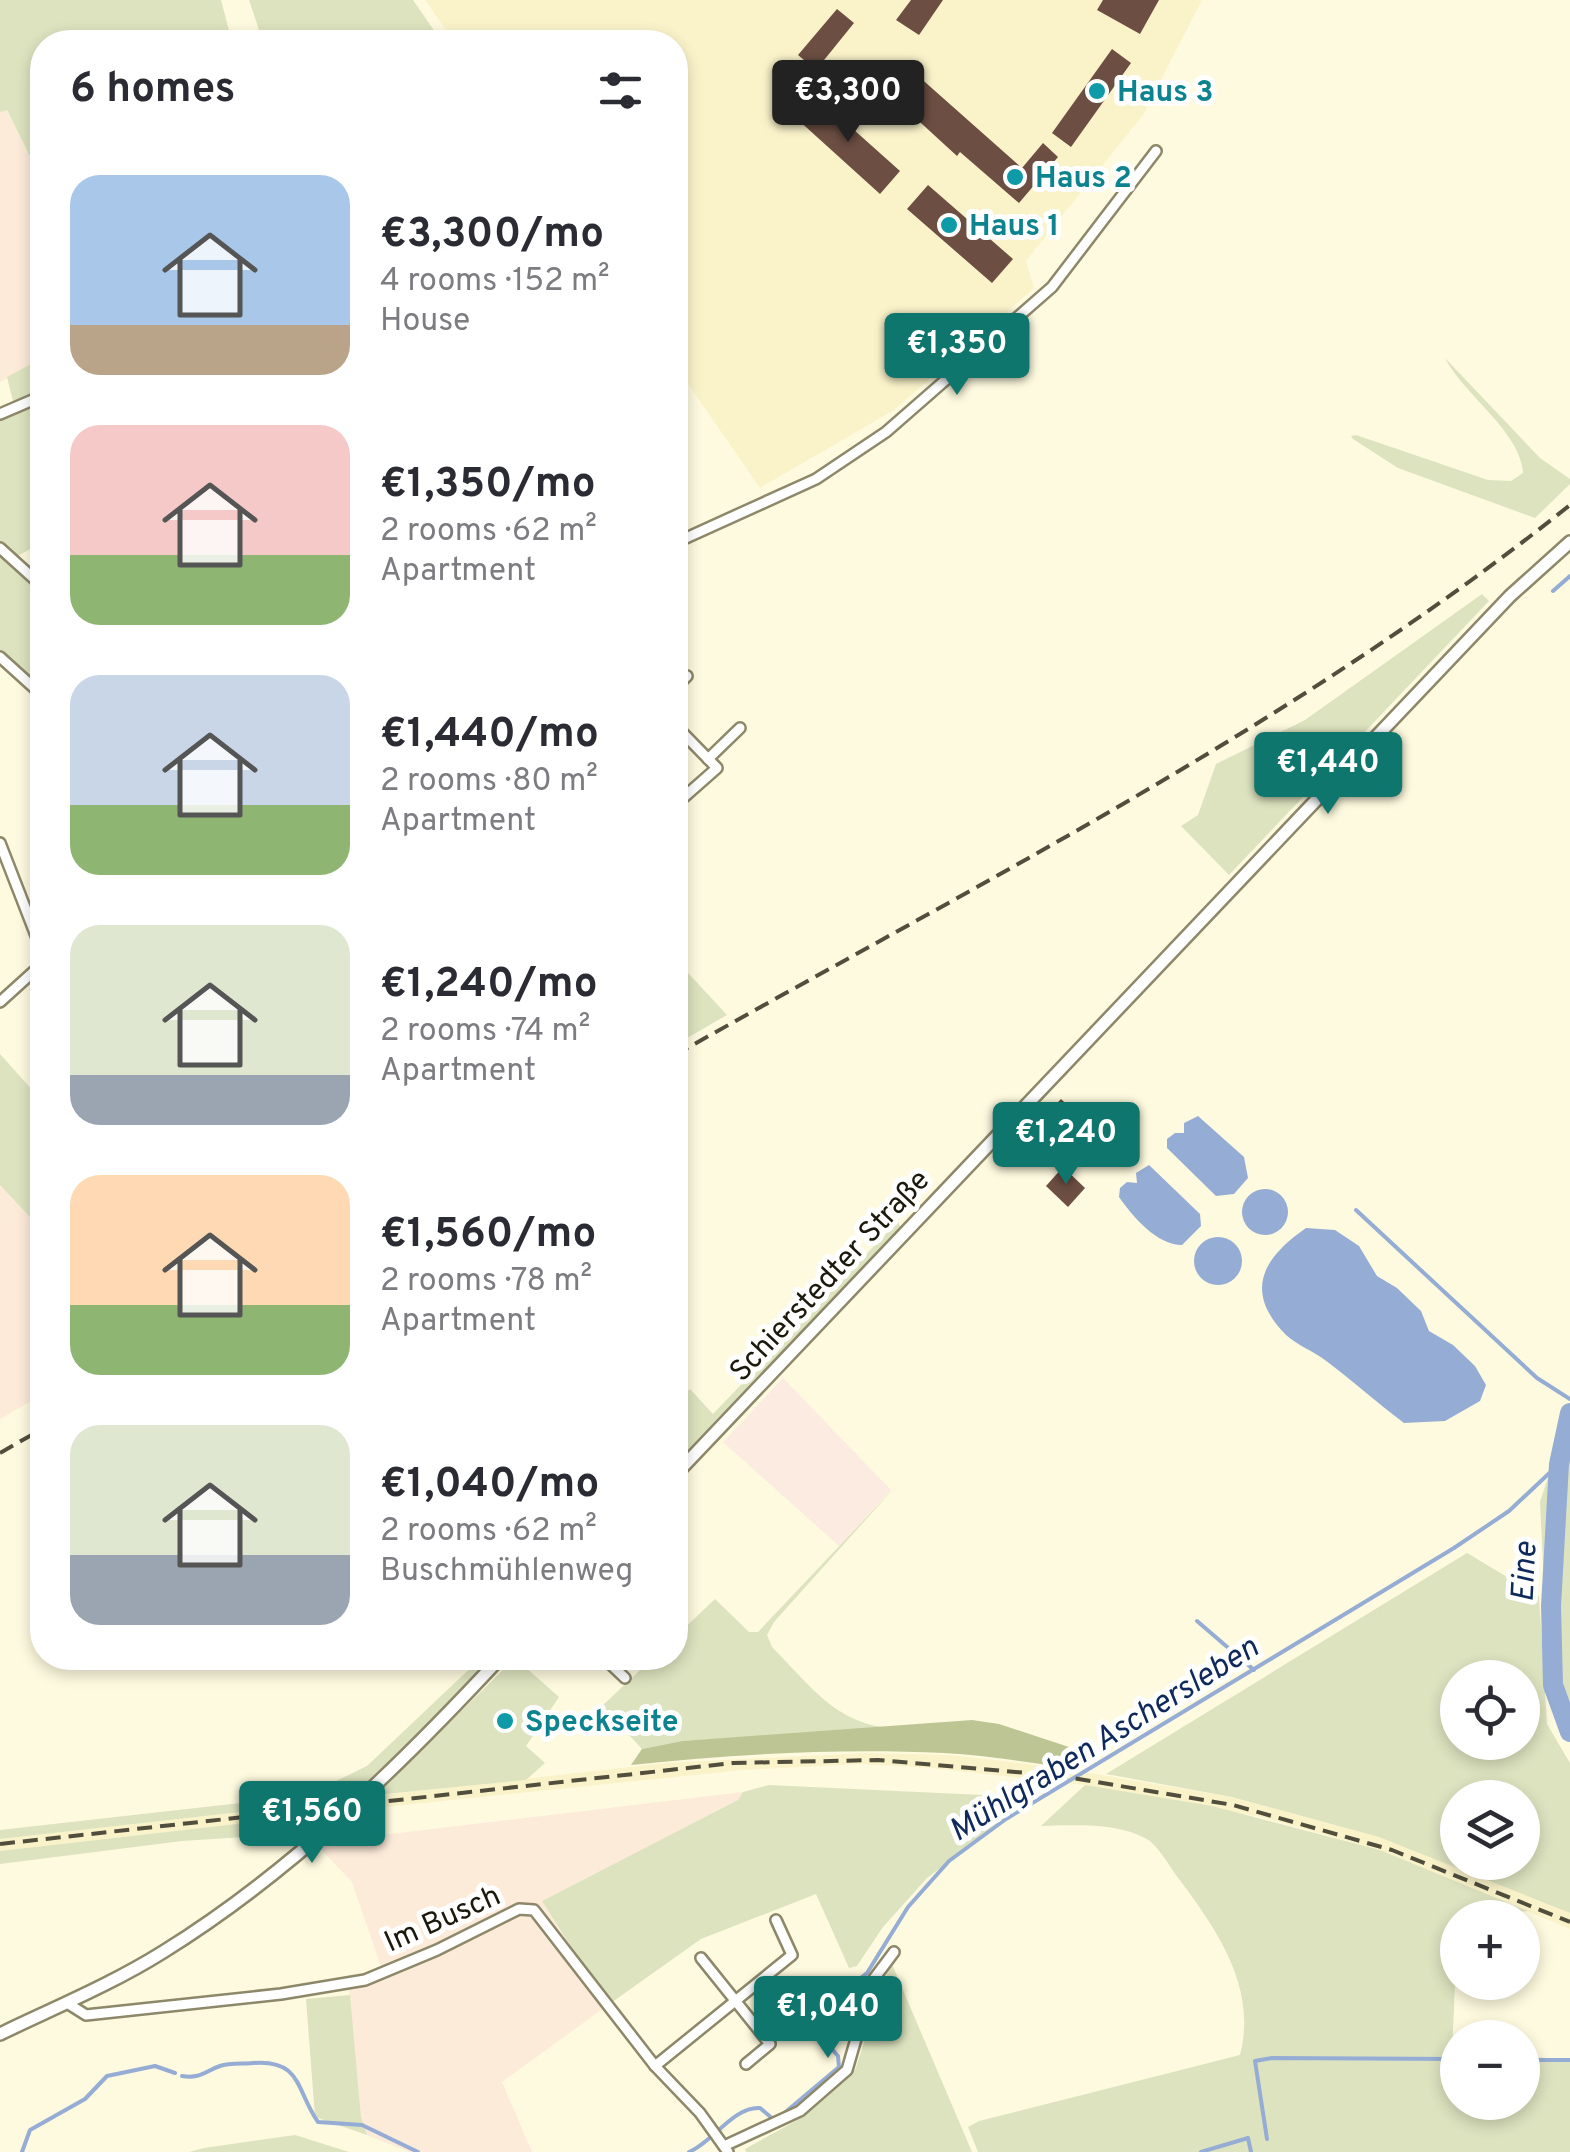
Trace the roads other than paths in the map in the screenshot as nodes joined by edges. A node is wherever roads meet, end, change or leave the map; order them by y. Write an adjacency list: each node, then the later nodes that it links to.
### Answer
1 (1156, 151): 4 (street)
2 (30, 401): 3 (street)
3 (0, 414)
4 (688, 536)
5 (1570, 542): 18 (street, Schierstedter Straße)
6 (0, 548): 7 (street)
7 (30, 575)
8 (0, 657): 9 (street)
9 (30, 684)
10 (740, 728): 12 (street)
11 (688, 738): 12 (street)
12 (708, 758): 13 (street)
13 (688, 794)
14 (0, 843): 15 (street)
15 (30, 920)
16 (30, 975): 17 (street)
17 (0, 1002)
18 (688, 1461)
19 (488, 1670): 26 (street)
20 (617, 1670): 21 (street)
21 (625, 1678)
22 (776, 1920): 25 (street)
23 (894, 1952): 30 (street)
24 (701, 1958): 25 (street)
25 (736, 2001): 28 (street); 29 (street)
26 (68, 2003): 27 (street); 29 (street, Im Busch)
27 (3, 2029)
28 (746, 2064)
29 (655, 2066): 30 (street, Im Busch)
30 (722, 2143)

